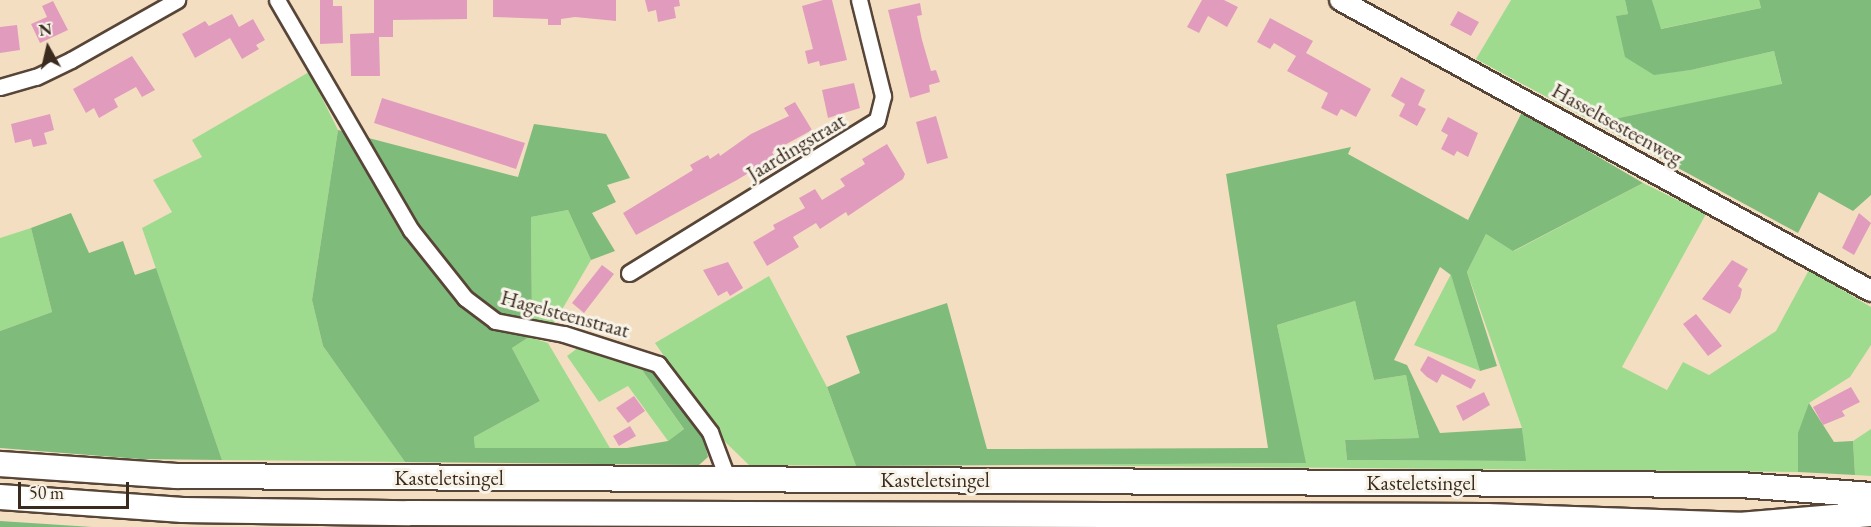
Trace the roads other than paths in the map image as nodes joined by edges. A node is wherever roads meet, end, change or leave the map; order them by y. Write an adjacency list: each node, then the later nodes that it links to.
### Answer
1 (177, 0): 5 (street)
2 (277, 0): 9 (street, Hagelsteenstraat)
3 (859, 0): 6 (street, Jaardingstraat)
4 (1340, 0): 7 (street, Hasseltsesteenweg)
5 (0, 87)
6 (629, 273)
7 (1871, 291)
8 (0, 464): 9 (main road, Kasteletsingel)
9 (728, 480): 10 (main road, Kasteletsingel)
10 (1871, 495)
11 (0, 497): 13 (main road, Kasteletsingel)
12 (1871, 514): 13 (main road, Kasteletsingel)
13 (776, 520)

